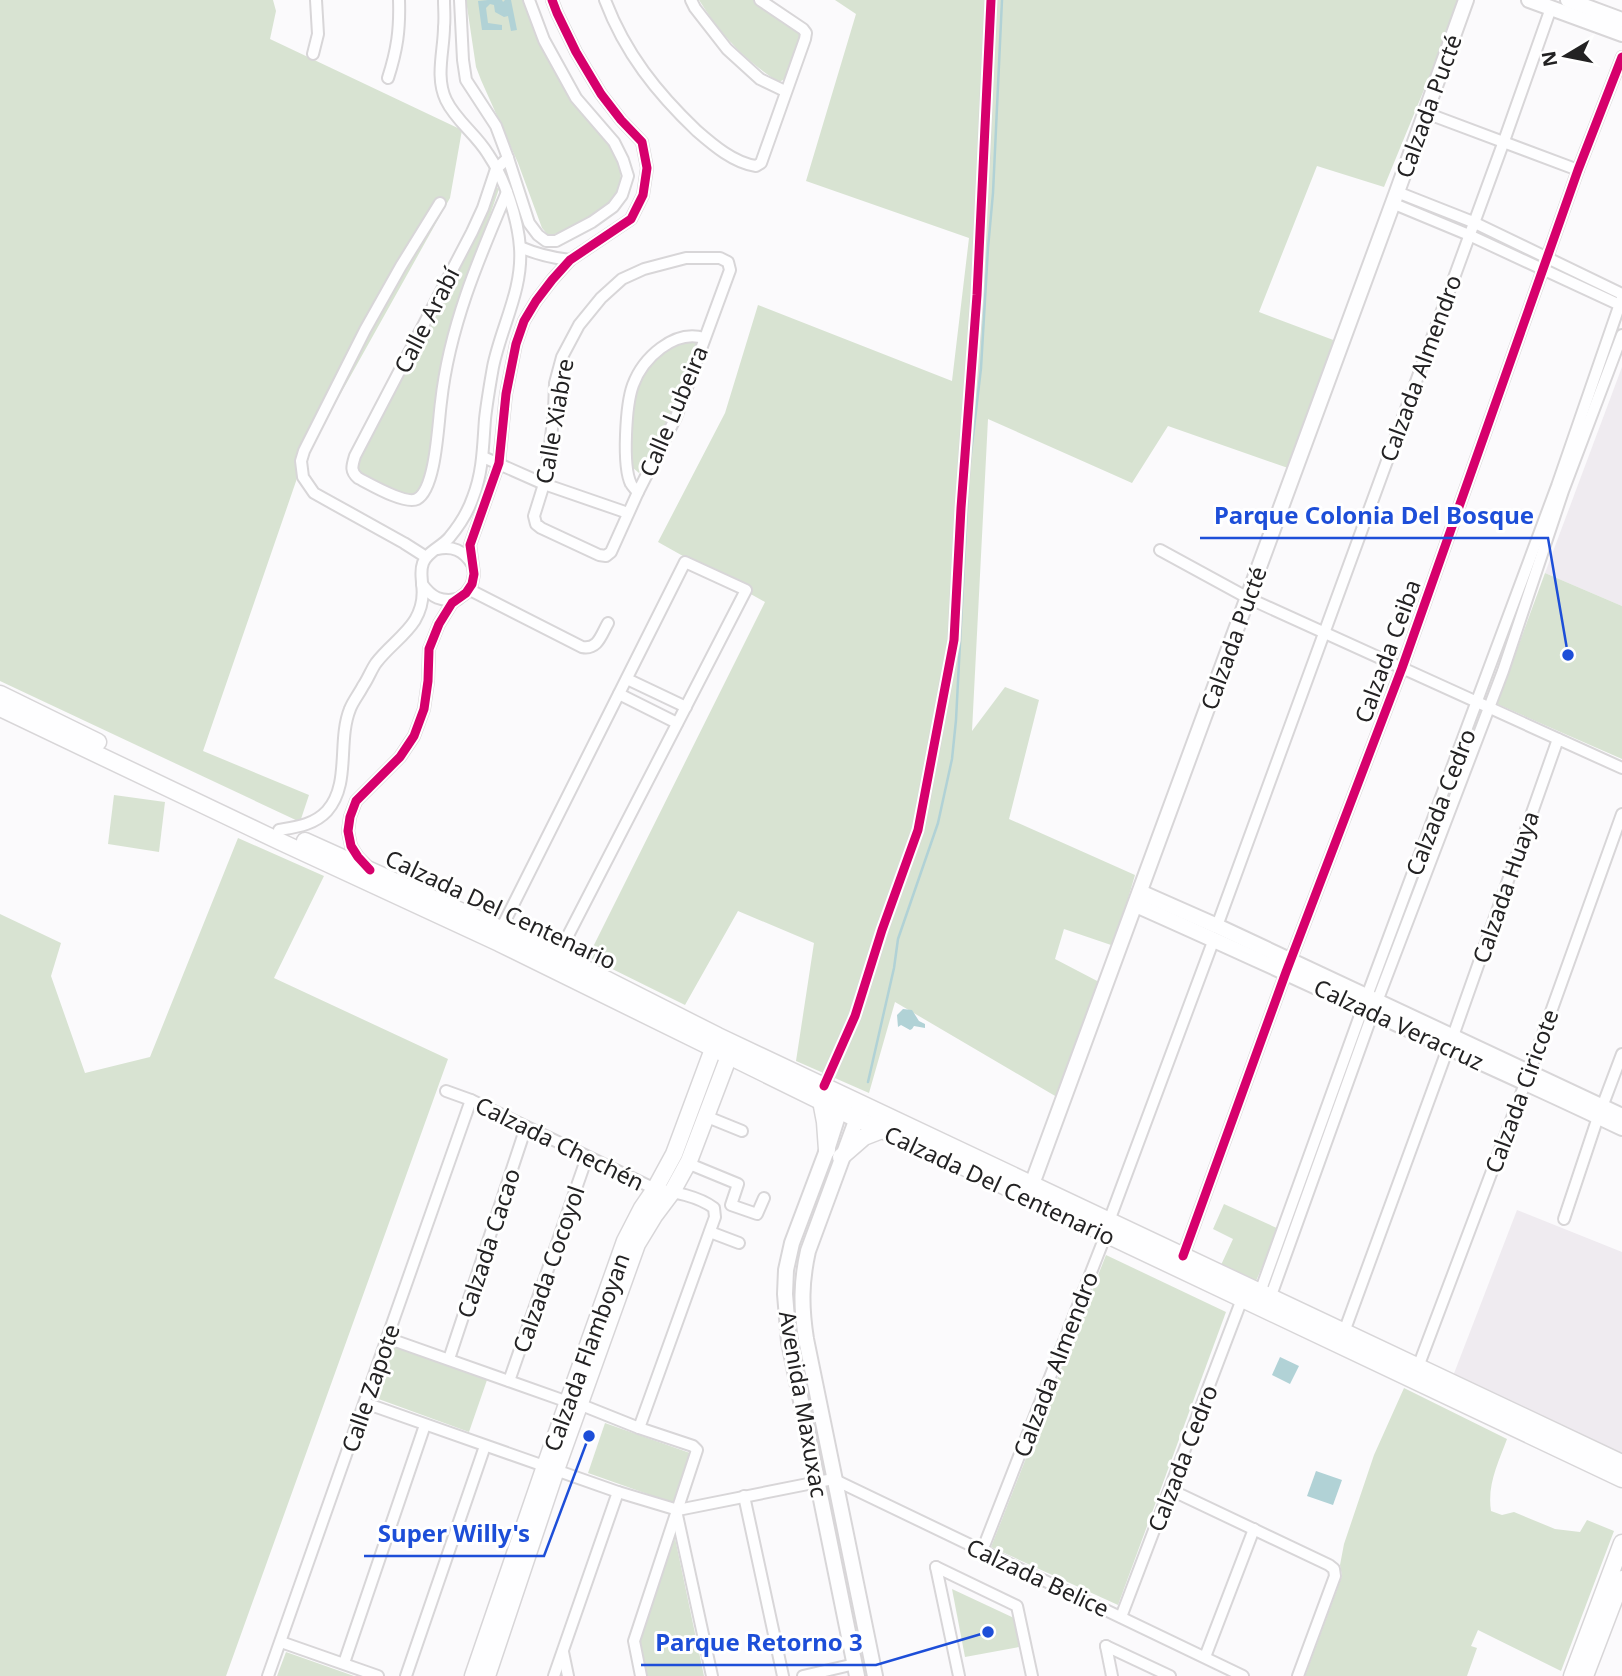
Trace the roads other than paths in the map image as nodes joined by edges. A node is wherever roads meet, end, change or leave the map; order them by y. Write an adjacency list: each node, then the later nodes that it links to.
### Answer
1 (316, 0): 17 (street)
2 (399, 0): 19 (street)
3 (444, 0): 24 (street)
4 (460, 0): 23 (street)
5 (605, 0): 20 (street)
6 (691, 0): 20 (street)
7 (760, 0): 20 (street)
8 (991, 0): 81 (street)
9 (1466, 0): 21 (street, Calzada Pucté)
10 (1529, 0): 14 (street)
11 (1568, 0): 15 (street)
12 (555, 1): 13 (street); 32 (street)
13 (531, 5): 23 (street)
14 (1551, 8): 16 (street); 22 (street, Calzada Almendro)
15 (1622, 20)
16 (1622, 34)
17 (313, 54)
18 (1622, 57): 25 (street, Calzada Ceiba)
19 (388, 78)
20 (785, 91)
21 (1426, 113): 22 (street); 27 (street, Calzada Pucté)
22 (1504, 141): 25 (street); 29 (street, Calzada Almendro)
23 (509, 158): 24 (street)
24 (496, 169): 26 (street); 26 (street, Calle Arabí)
25 (1578, 170): 34 (street, Calzada Ceiba)
26 (507, 192): 31 (street)
27 (1395, 198): 29 (street); 30 (street); 50 (street, Calzada Pucté)
28 (440, 203): 46 (street)
29 (1473, 222): 30 (street, Calzada Almendro); 34 (street)
30 (1469, 235): 34 (street); 53 (street, Calzada Almendro)
31 (520, 247): 32 (street); 38 (street)
32 (570, 260): 39 (street)
33 (728, 262): 37 (street, Calle Lubeira); 40 (street, Calle Xiabre)
34 (1545, 265): 35 (street); 54 (street, Calzada Ceiba)
35 (1621, 301): 58 (street, Calzada Cedro)
36 (1622, 335): 61 (street, Calzada Cedro)
37 (704, 338): 41 (street, Calle Lubeira); 41 (street)
38 (483, 457): 39 (street); 43 (street)
39 (499, 463): 40 (street); 47 (street)
40 (544, 484): 42 (street); 45 (street, Calle Xiabre)
41 (638, 492): 42 (street, Calle Lubeira)
42 (628, 513): 45 (street, Calle Lubeira)
43 (437, 549): 46 (street); 47 (street)
44 (1160, 550): 50 (street)
45 (606, 556)
46 (426, 557): 48 (street)
47 (472, 564): 49 (street)
48 (422, 584): 51 (street); 67 (street)
49 (470, 590): 51 (street); 52 (street)
50 (1248, 598): 53 (street); 69 (street, Calzada Pucté)
51 (458, 599): 68 (street)
52 (608, 623)
53 (1325, 634): 54 (street); 71 (street, Calzada Almendro)
54 (1402, 668): 58 (street); 73 (street, Calzada Ceiba)
55 (627, 679): 57 (street); 59 (street); 59 (street)
56 (0, 694): 66 (main road, Calzada Del Centenario)
57 (619, 694): 62 (street); 70 (street)
58 (1478, 702): 61 (street); 74 (street, Calzada Cedro)
59 (686, 706): 62 (street)
60 (0, 708): 66 (main road, Calzada Del Centenario)
61 (1489, 708): 63 (street); 74 (street, Calzada Cedro)
62 (677, 723): 72 (street)
63 (1558, 739): 64 (street); 76 (street, Calzada Huaya)
64 (1622, 768)
65 (1622, 814): 79 (street, Calzada Ciricote)
66 (252, 822): 67 (main road, Calzada Del Centenario); 75 (main road, Calzada Del Centenario)
67 (279, 830): 68 (main road, Calzada Del Centenario)
68 (370, 870): 70 (main road, Calzada Del Centenario)
69 (1138, 898): 71 (street, Calzada Veracruz); 96 (street, Calzada Pucté)
70 (501, 929): 72 (main road, Calzada Del Centenario)
71 (1216, 932): 73 (street, Calzada Veracruz); 102 (street, Calzada Almendro)
72 (558, 955): 75 (main road, Calzada Del Centenario)
73 (1289, 966): 74 (street, Calzada Veracruz); 105 (street, Calzada Ceiba)
74 (1370, 1004): 76 (street, Calzada Veracruz); 106 (street, Calzada Cedro)
75 (716, 1042): 77 (main road, Calzada Del Centenario); 95 (main road, Calzada Flamboyan)
76 (1450, 1042): 79 (street, Calzada Veracruz); 107 (street, Calzada Huaya)
77 (731, 1050): 81 (main road, Calzada Del Centenario); 86 (main road, Calzada Flamboyan)
78 (1622, 1054): 85 (street)
79 (1527, 1077): 85 (street, Calzada Veracruz); 110 (street, Calzada Ciricote)
80 (446, 1091): 82 (street, Calzada Chechén)
81 (823, 1094): 83 (main road, Calzada Del Centenario); 92 (main road)
82 (471, 1100): 88 (street, Calzada Chechén); 108 (street, Calle Zapote)
83 (842, 1103): 84 (main road, Calzada Del Centenario); 92 (street, Avenida Maxuxac)
84 (859, 1111): 90 (main road, Calzada Del Centenario); 92 (street, Avenida Maxuxac); 96 (main road, Calzada Del Centenario)
85 (1600, 1112): 87 (street, Calzada Veracruz); 89 (street, Calzada Veracruz); 100 (street)
86 (705, 1116): 91 (street); 94 (main road, Calzada Flamboyan)
87 (1622, 1116)
88 (526, 1127): 93 (street, Calzada Chechén); 109 (street, Calzada Cacao)
89 (1622, 1128)
90 (881, 1129): 92 (main road); 96 (main road, Calzada Del Centenario)
91 (742, 1131)
92 (834, 1154): 99 (street, Avenida Maxuxac); 101 (street, Avenida Maxuxac)
93 (587, 1157): 95 (street, Calzada Chechén); 111 (street, Calzada Cocoyol)
94 (687, 1163): 97 (main road, Calzada Flamboyan); 98 (street)
95 (655, 1189): 97 (street, Calzada Chechén); 112 (main road, Calzada Flamboyan)
96 (1030, 1191): 102 (main road, Calzada Del Centenario)
97 (672, 1192): 103 (street, Calzada Chechén); 112 (main road, Calzada Flamboyan)
98 (764, 1198)
99 (802, 1215): 101 (street); 121 (street, Avenida Maxuxac)
100 (1564, 1219)
101 (818, 1222): 119 (street, Avenida Maxuxac)
102 (1107, 1228): 105 (main road, Calzada Del Centenario); 106 (main road, Calzada Del Centenario); 128 (street, Calzada Almendro)
103 (710, 1232): 104 (street); 115 (street)
104 (739, 1243)
105 (1183, 1256): 106 (main road, Calzada Del Centenario)
106 (1259, 1301): 107 (main road, Calzada Del Centenario); 120 (main road, Calzada Del Centenario); 122 (street, Calzada Cedro)
107 (1344, 1332): 110 (main road, Calzada Del Centenario)
108 (387, 1338): 109 (street); 113 (street, Calle Zapote)
109 (449, 1359): 111 (street)
110 (1418, 1367): 117 (main road, Calzada Del Centenario)
111 (509, 1381): 112 (street)
112 (574, 1403): 115 (street); 118 (main road, Calzada Flamboyan)
113 (365, 1404): 114 (street); 131 (street, Calle Zapote)
114 (425, 1425): 116 (street); 134 (street)
115 (639, 1428): 125 (street)
116 (485, 1446): 118 (street); 138 (street)
117 (1622, 1463)
118 (551, 1468): 123 (street); 139 (main road, Calzada Flamboyan); 140 (main road, Calzada Flamboyan)
119 (833, 1479): 121 (street); 128 (street, Calzada Belice); 147 (street, Avenida Maxuxac)
120 (1622, 1479)
121 (817, 1481): 124 (street); 135 (street, Avenida Maxuxac)
122 (1171, 1490): 126 (street); 130 (street, Calzada Cedro)
123 (618, 1492): 125 (street); 132 (street)
124 (744, 1496): 125 (street); 145 (street)
125 (678, 1512): 143 (street); 144 (street)
126 (1254, 1529): 133 (street); 153 (street)
127 (1622, 1543): 154 (main road)
128 (982, 1551): 130 (street, Calzada Belice)
129 (1622, 1579): 155 (main road)
130 (1121, 1617): 133 (street, Calzada Belice)
131 (281, 1642): 134 (street); 136 (street, Calle Zapote)
132 (563, 1652): 141 (street); 142 (street)
133 (1205, 1657): 152 (street, Calzada Belice)
134 (344, 1663): 137 (street)
135 (856, 1670): 146 (street)
136 (268, 1676)
137 (378, 1676)
138 (406, 1676)
139 (473, 1676)
140 (487, 1676)
141 (554, 1676)
142 (568, 1676)
143 (641, 1676)
144 (712, 1676)
145 (783, 1676)
146 (803, 1676)
147 (875, 1676)
148 (959, 1676): 149 (street)
149 (1032, 1676)
150 (1112, 1676): 151 (street)
151 (1170, 1676)
152 (1243, 1676)
153 (1298, 1676)
154 (1572, 1676)
155 (1585, 1676)

